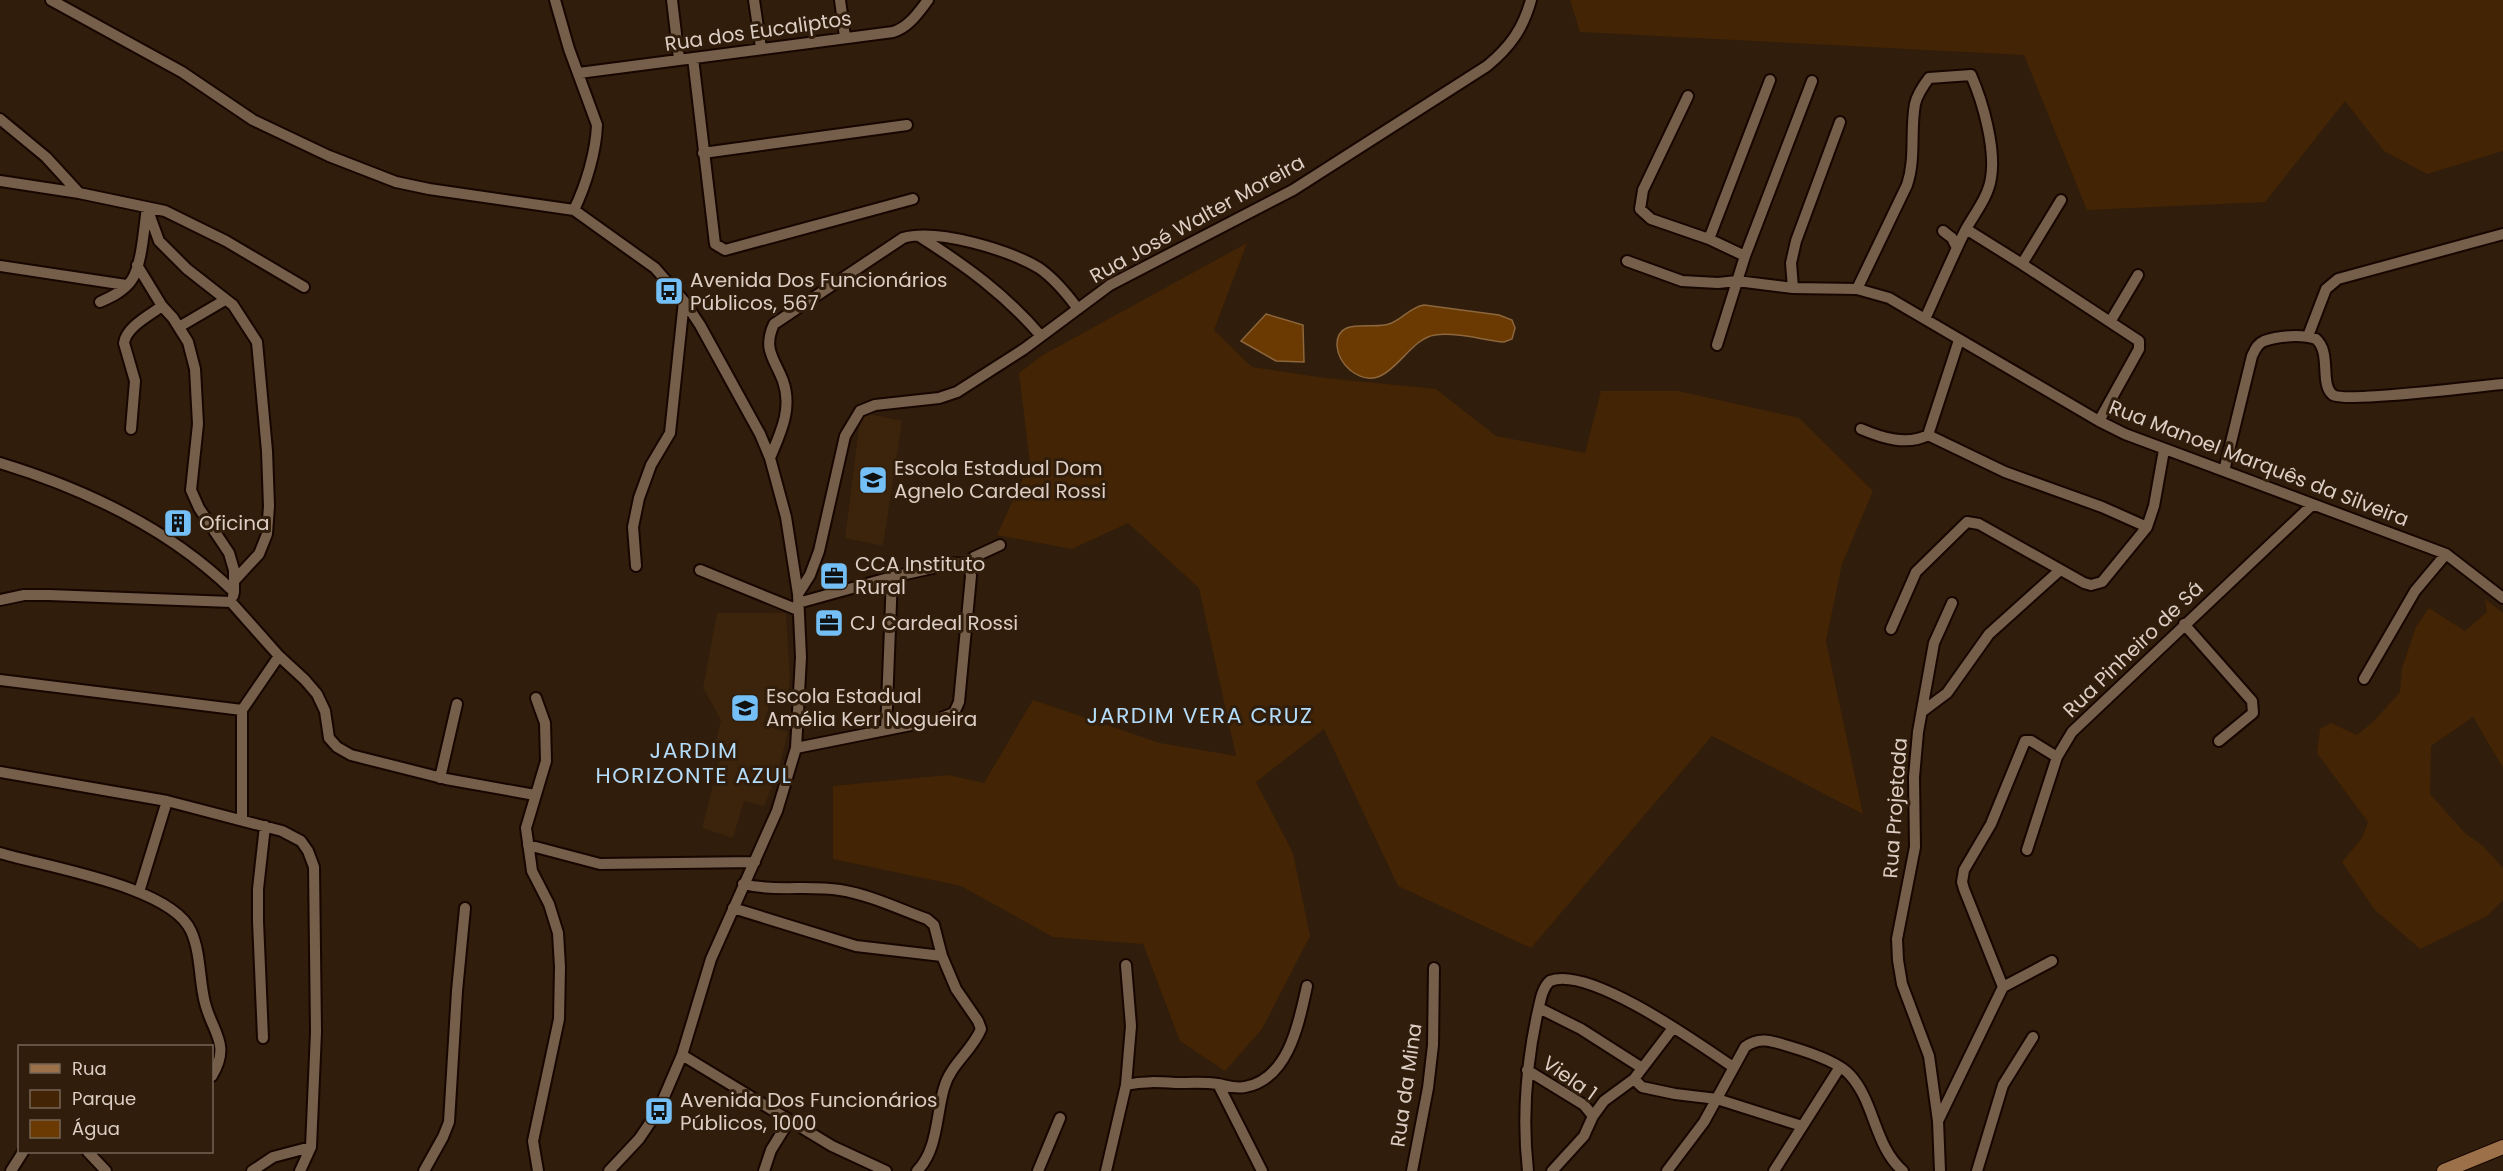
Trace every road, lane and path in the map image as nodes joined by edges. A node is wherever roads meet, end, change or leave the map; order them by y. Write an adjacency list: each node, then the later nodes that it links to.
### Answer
1 (51, 0): 25 (street)
2 (555, 0): 12 (street)
3 (672, 0): 11 (street)
4 (754, 0): 9 (street)
5 (840, 0): 8 (street)
6 (927, 0): 8 (street, Rua dos Eucaliptos)
7 (1531, 0): 47 (street, Rua José Walter Moreira)
8 (845, 37): 9 (street, Rua dos Eucaliptos)
9 (761, 48): 10 (street, Rua dos Eucaliptos)
10 (693, 58): 11 (street, Rua dos Eucaliptos); 19 (street)
11 (679, 60): 12 (street, Rua dos Eucaliptos)
12 (579, 73): 25 (street)
13 (1770, 80): 30 (street)
14 (1812, 81): 32 (street)
15 (1688, 96): 30 (street)
16 (0, 119): 21 (street)
17 (1840, 122): 41 (street)
18 (907, 125): 19 (street)
19 (703, 153): 22 (street)
20 (0, 181): 21 (street)
21 (79, 193): 24 (street)
22 (913, 199)
23 (2061, 200): 35 (street)
24 (147, 208): 34 (street); 40 (street); 43 (street)
25 (574, 210): 44 (street)
26 (1966, 229): 31 (street); 35 (street); 42 (street)
27 (1943, 231): 31 (street)
28 (916, 234): 47 (street); 51 (street); 61 (street)
29 (2503, 234): 52 (street)
30 (1709, 239): 32 (street)
31 (1958, 248): 48 (street)
32 (1745, 255): 38 (street)
33 (1627, 261): 38 (street, Rua Manoel Marquês da Silveira)
34 (137, 264): 39 (street); 46 (street)
35 (2022, 264): 49 (street)
36 (0, 266): 39 (street)
37 (2138, 275): 49 (street)
38 (1737, 281): 41 (street, Rua Manoel Marquês da Silveira); 54 (street)
39 (126, 285): 45 (street)
40 (304, 287)
41 (1793, 288): 42 (street, Rua Manoel Marquês da Silveira)
42 (1857, 288): 48 (street, Rua Manoel Marquês da Silveira)
43 (225, 300): 50 (street); 73 (street)
44 (684, 301): 61 (street); 69 (street)
45 (100, 302)
46 (162, 306): 50 (street); 57 (street)
47 (1078, 309): 51 (street, Rua José Walter Moreira)
48 (1925, 319): 53 (street, Rua Manoel Marquês da Silveira)
49 (2110, 322): 56 (street)
50 (179, 327): 73 (street)
51 (1041, 336): 76 (street, Rua José Walter Moreira)
52 (2308, 336): 55 (street); 63 (street)
53 (1959, 340): 56 (street, Rua Manoel Marquês da Silveira); 59 (street)
54 (1717, 345)
55 (2503, 384)
56 (2099, 422): 60 (street, Rua Manoel Marquês da Silveira)
57 (131, 429)
58 (1861, 429): 59 (street)
59 (1928, 435): 65 (street)
60 (2164, 450): 63 (street, Rua Manoel Marquês da Silveira); 65 (street)
61 (770, 458): 76 (street)
62 (0, 463): 73 (street)
63 (2224, 471): 64 (street, Rua Manoel Marquês da Silveira)
64 (2312, 505): 67 (street, Rua Manoel Marquês da Silveira); 78 (street, Rua Pinheiro de Sá)
65 (2147, 527): 71 (street)
66 (1000, 545): 68 (street)
67 (2446, 554): 74 (street, Rua Manoel Marquês da Silveira); 81 (street)
68 (967, 564): 72 (street); 87 (street)
69 (636, 566)
70 (700, 570): 76 (street)
71 (2059, 571): 79 (street); 86 (street)
72 (892, 577): 76 (street); 87 (street)
73 (233, 592): 75 (street); 80 (street)
74 (2503, 598)
75 (0, 600)
76 (798, 602): 89 (street)
77 (1952, 603): 86 (street, Rua Projetada)
78 (2184, 624): 88 (street); 90 (street, Rua Pinheiro de Sá)
79 (1891, 629)
80 (279, 656): 85 (street); 92 (street)
81 (2364, 679)
82 (0, 680): 85 (street)
83 (536, 698): 93 (street)
84 (457, 704): 92 (street)
85 (242, 710): 95 (street)
86 (1923, 711): 128 (street, Rua Projetada)
87 (886, 730): 89 (street)
88 (2219, 741)
89 (796, 748): 100 (street)
90 (2056, 757): 98 (street, Rua Pinheiro de Sá); 110 (street)
91 (0, 772): 94 (street)
92 (440, 778): 93 (street)
93 (535, 795): 97 (street)
94 (167, 801): 95 (street); 102 (street)
95 (242, 820): 96 (street)
96 (265, 826): 114 (street); 130 (street)
97 (528, 845): 100 (street); 139 (street)
98 (2027, 850)
99 (0, 853): 102 (street)
100 (755, 862): 101 (street)
101 (743, 884): 104 (street); 105 (street)
102 (139, 892): 120 (street)
103 (465, 908): 138 (street)
104 (733, 908): 105 (street); 115 (street)
105 (942, 956): 143 (street)
106 (2052, 961): 110 (street)
107 (1126, 965): 123 (street)
108 (1434, 968): 147 (street, Rua da Mina)
109 (1307, 986): 122 (street)
110 (2003, 987): 128 (street, Rua Projetada)
111 (1539, 1008): 112 (street); 118 (street); 119 (street)
112 (1673, 1028): 116 (street); 118 (street)
113 (2033, 1037): 154 (street)
114 (263, 1038)
115 (682, 1055): 127 (street); 140 (street)
116 (1733, 1067): 117 (street); 124 (street)
117 (1840, 1067): 129 (street); 152 (street)
118 (1642, 1068): 121 (street)
119 (1527, 1070): 125 (street, Viela 1); 148 (street)
120 (213, 1074)
121 (1634, 1079): 124 (street); 125 (street)
122 (1218, 1084): 123 (street); 146 (street)
123 (1126, 1085): 145 (street)
124 (1717, 1099): 129 (street); 150 (street)
125 (1593, 1116): 149 (street)
126 (1060, 1118): 144 (street)
127 (789, 1120): 141 (street); 142 (street)
128 (1938, 1121): 153 (street, Rua Projetada)
129 (1802, 1126): 151 (street)
130 (310, 1147): 136 (street); 137 (street)
131 (2503, 1147): 155 (main road)
132 (22, 1153): 134 (street)
133 (89, 1153): 135 (street)
134 (11, 1171)
135 (106, 1171)
136 (252, 1171)
137 (300, 1171)
138 (424, 1171)
139 (538, 1171)
140 (609, 1171)
141 (764, 1171)
142 (886, 1171)
143 (916, 1171)
144 (1038, 1171)
145 (1106, 1171)
146 (1262, 1171)
147 (1412, 1171)
148 (1528, 1171)
149 (1552, 1171)
150 (1667, 1171)
151 (1774, 1171)
152 (1903, 1171)
153 (1940, 1171)
154 (1977, 1171)
155 (2444, 1171)

